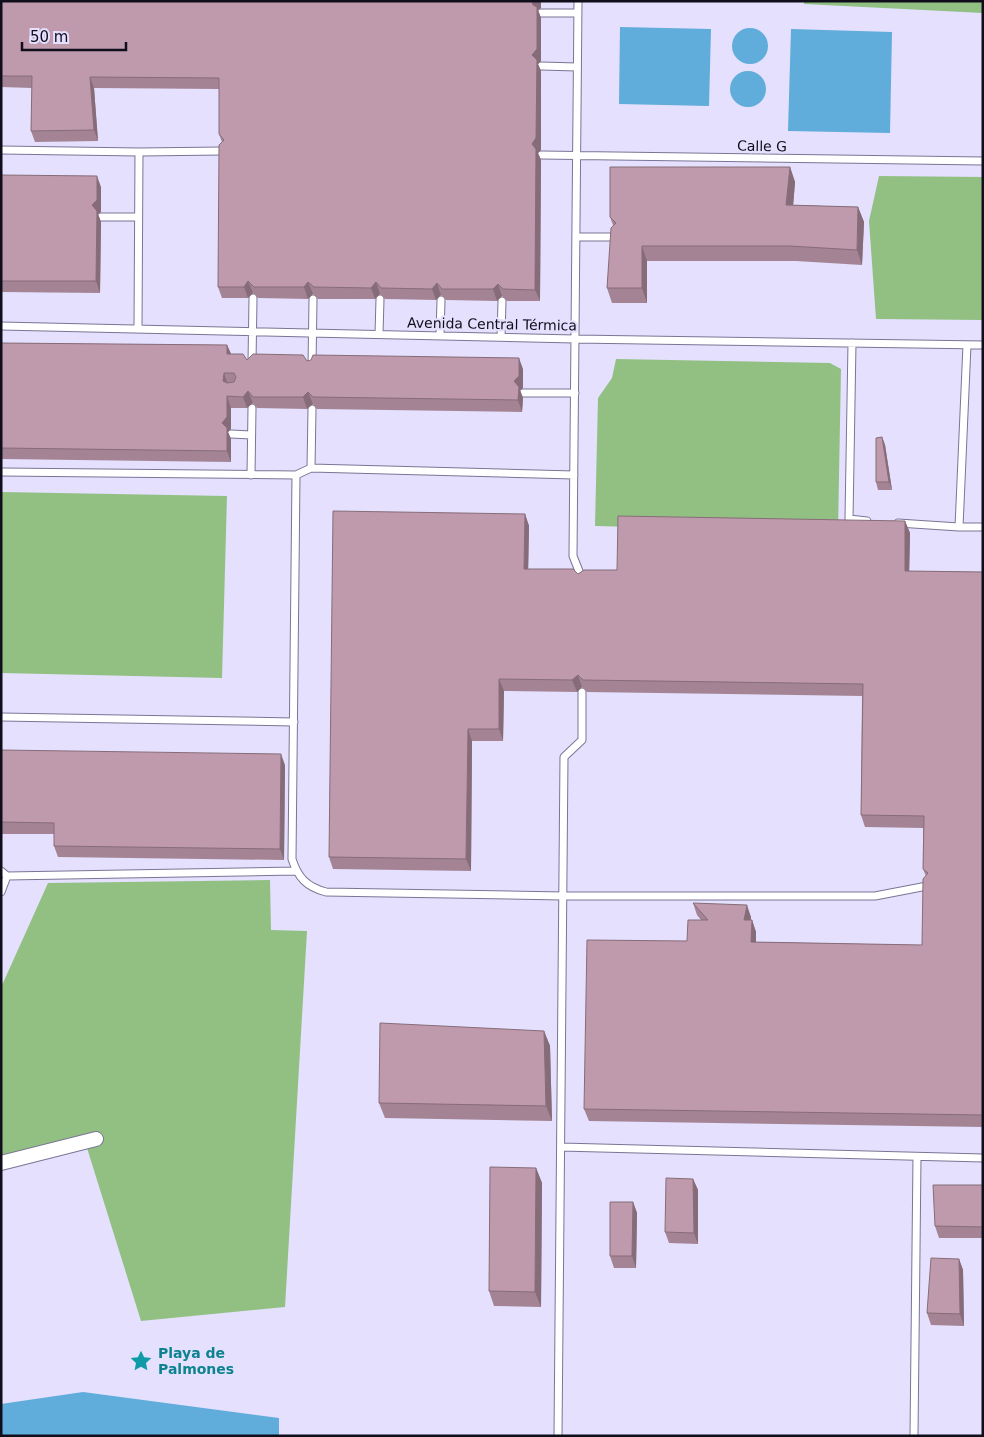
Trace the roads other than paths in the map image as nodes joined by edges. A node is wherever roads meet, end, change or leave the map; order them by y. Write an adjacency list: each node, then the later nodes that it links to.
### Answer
1 (578, 1): 3 (lane)
2 (541, 13): 3 (lane)
3 (578, 13): 5 (lane)
4 (541, 66): 5 (lane)
5 (577, 67): 10 (lane)
6 (1, 150): 8 (lane)
7 (223, 151): 8 (lane)
8 (139, 152): 13 (lane)
9 (540, 155): 10 (lane, Calle G)
10 (577, 156): 11 (lane, Calle G); 14 (lane)
11 (983, 161)
12 (101, 217): 13 (lane)
13 (138, 217): 22 (lane)
14 (576, 237): 15 (lane); 28 (lane)
15 (616, 237)
16 (253, 298): 23 (lane)
17 (313, 299): 24 (lane)
18 (380, 299): 25 (lane)
19 (441, 300): 26 (lane)
20 (502, 300): 27 (lane)
21 (1, 326): 22 (lane, Avenida Central Térmica)
22 (138, 328): 23 (lane, Avenida Central Térmica)
23 (253, 330): 24 (lane, Avenida Central Térmica); 32 (lane)
24 (313, 332): 25 (lane, Avenida Central Térmica); 33 (lane)
25 (379, 334): 26 (lane, Avenida Central Térmica)
26 (440, 335): 27 (lane, Avenida Central Térmica)
27 (501, 337): 28 (lane, Avenida Central Térmica)
28 (575, 339): 29 (lane, Avenida Central Térmica); 35 (lane)
29 (852, 343): 30 (lane, Avenida Central Térmica); 45 (lane)
30 (967, 345): 31 (lane, Avenida Central Térmica); 47 (lane)
31 (983, 345)
32 (252, 366)
33 (312, 367)
34 (523, 392): 35 (lane)
35 (575, 393): 44 (lane)
36 (252, 408): 39 (lane)
37 (312, 409): 40 (lane)
38 (231, 434): 39 (lane)
39 (252, 435): 42 (lane)
40 (311, 468): 43 (lane); 44 (lane)
41 (1, 472): 42 (lane)
42 (251, 475): 43 (lane)
43 (296, 475): 52 (lane)
44 (574, 475): 49 (lane)
45 (877, 521)
46 (886, 522): 47 (lane)
47 (960, 527): 48 (lane)
48 (983, 527)
49 (583, 582)
50 (582, 692): 57 (lane)
51 (1, 717): 52 (lane)
52 (294, 722): 53 (lane)
53 (296, 871): 54 (lane); 57 (lane)
54 (4, 874): 56 (lane)
55 (927, 886): 57 (lane)
56 (1, 892)
57 (563, 896): 59 (lane)
58 (96, 1139): 62 (street)
59 (561, 1148): 60 (lane); 63 (lane)
60 (916, 1157): 61 (lane); 64 (lane)
61 (983, 1158)
62 (1, 1163)
63 (558, 1436)
64 (914, 1436)

